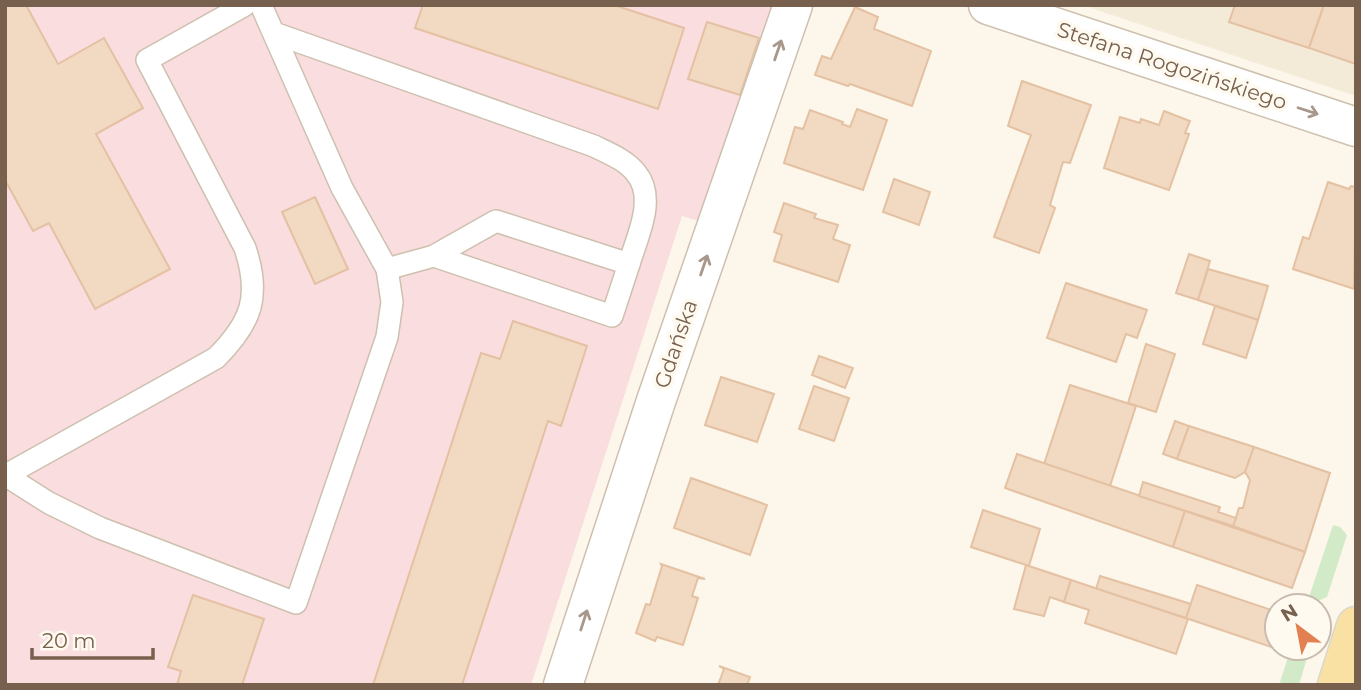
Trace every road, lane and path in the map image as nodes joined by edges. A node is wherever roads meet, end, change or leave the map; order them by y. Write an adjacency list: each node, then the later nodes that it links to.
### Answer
1 (245, 5): 10 (lane)
2 (261, 5): 5 (lane)
3 (793, 5): 12 (street, Gdańska, one-way to 3)
4 (988, 5): 6 (street, Stefana Rogozińskiego, one-way to 6)
5 (274, 33): 8 (lane); 9 (lane)
6 (1356, 127)
7 (435, 256): 8 (lane); 8 (lane); 9 (lane)
8 (629, 264)
9 (387, 269): 10 (lane)
10 (6, 475)
11 (1356, 626): 13 (main road)
12 (563, 685)
13 (1338, 685)

